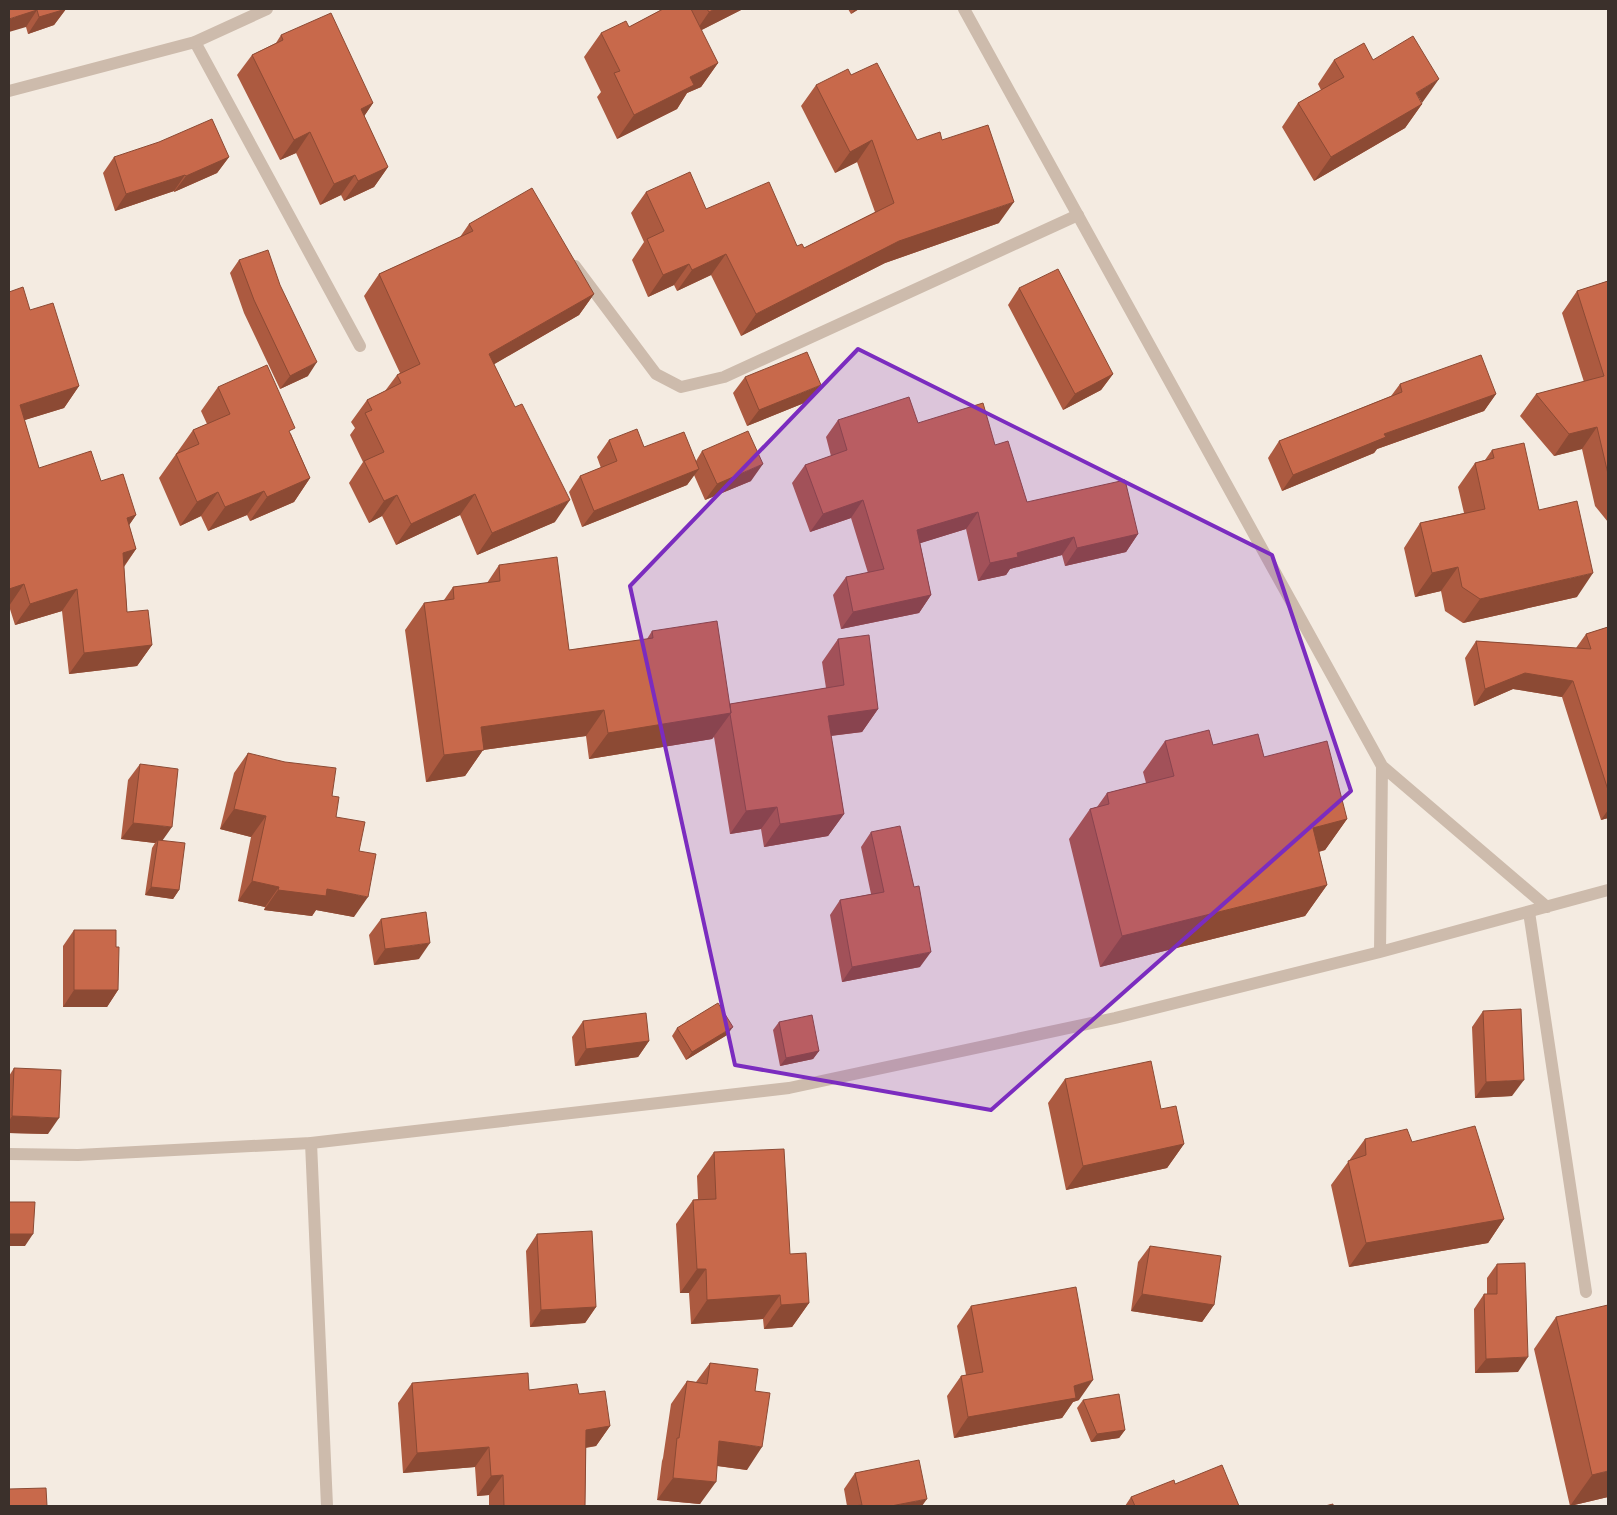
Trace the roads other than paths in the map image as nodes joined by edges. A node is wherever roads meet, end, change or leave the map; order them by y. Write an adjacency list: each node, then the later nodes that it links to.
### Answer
1 (267, 9): 3 (street)
2 (964, 9): 5 (street)
3 (195, 42): 4 (street); 7 (street)
4 (9, 91)
5 (1078, 215): 6 (street); 8 (street)
6 (570, 258)
7 (360, 346)
8 (1382, 766): 10 (street); 12 (street)
9 (1608, 890): 10 (street)
10 (1547, 907): 11 (street)
11 (1529, 912): 12 (street); 15 (street)
12 (1380, 952): 13 (street)
13 (311, 1144): 14 (street); 16 (street)
14 (9, 1154)
15 (1586, 1292)
16 (327, 1506)

